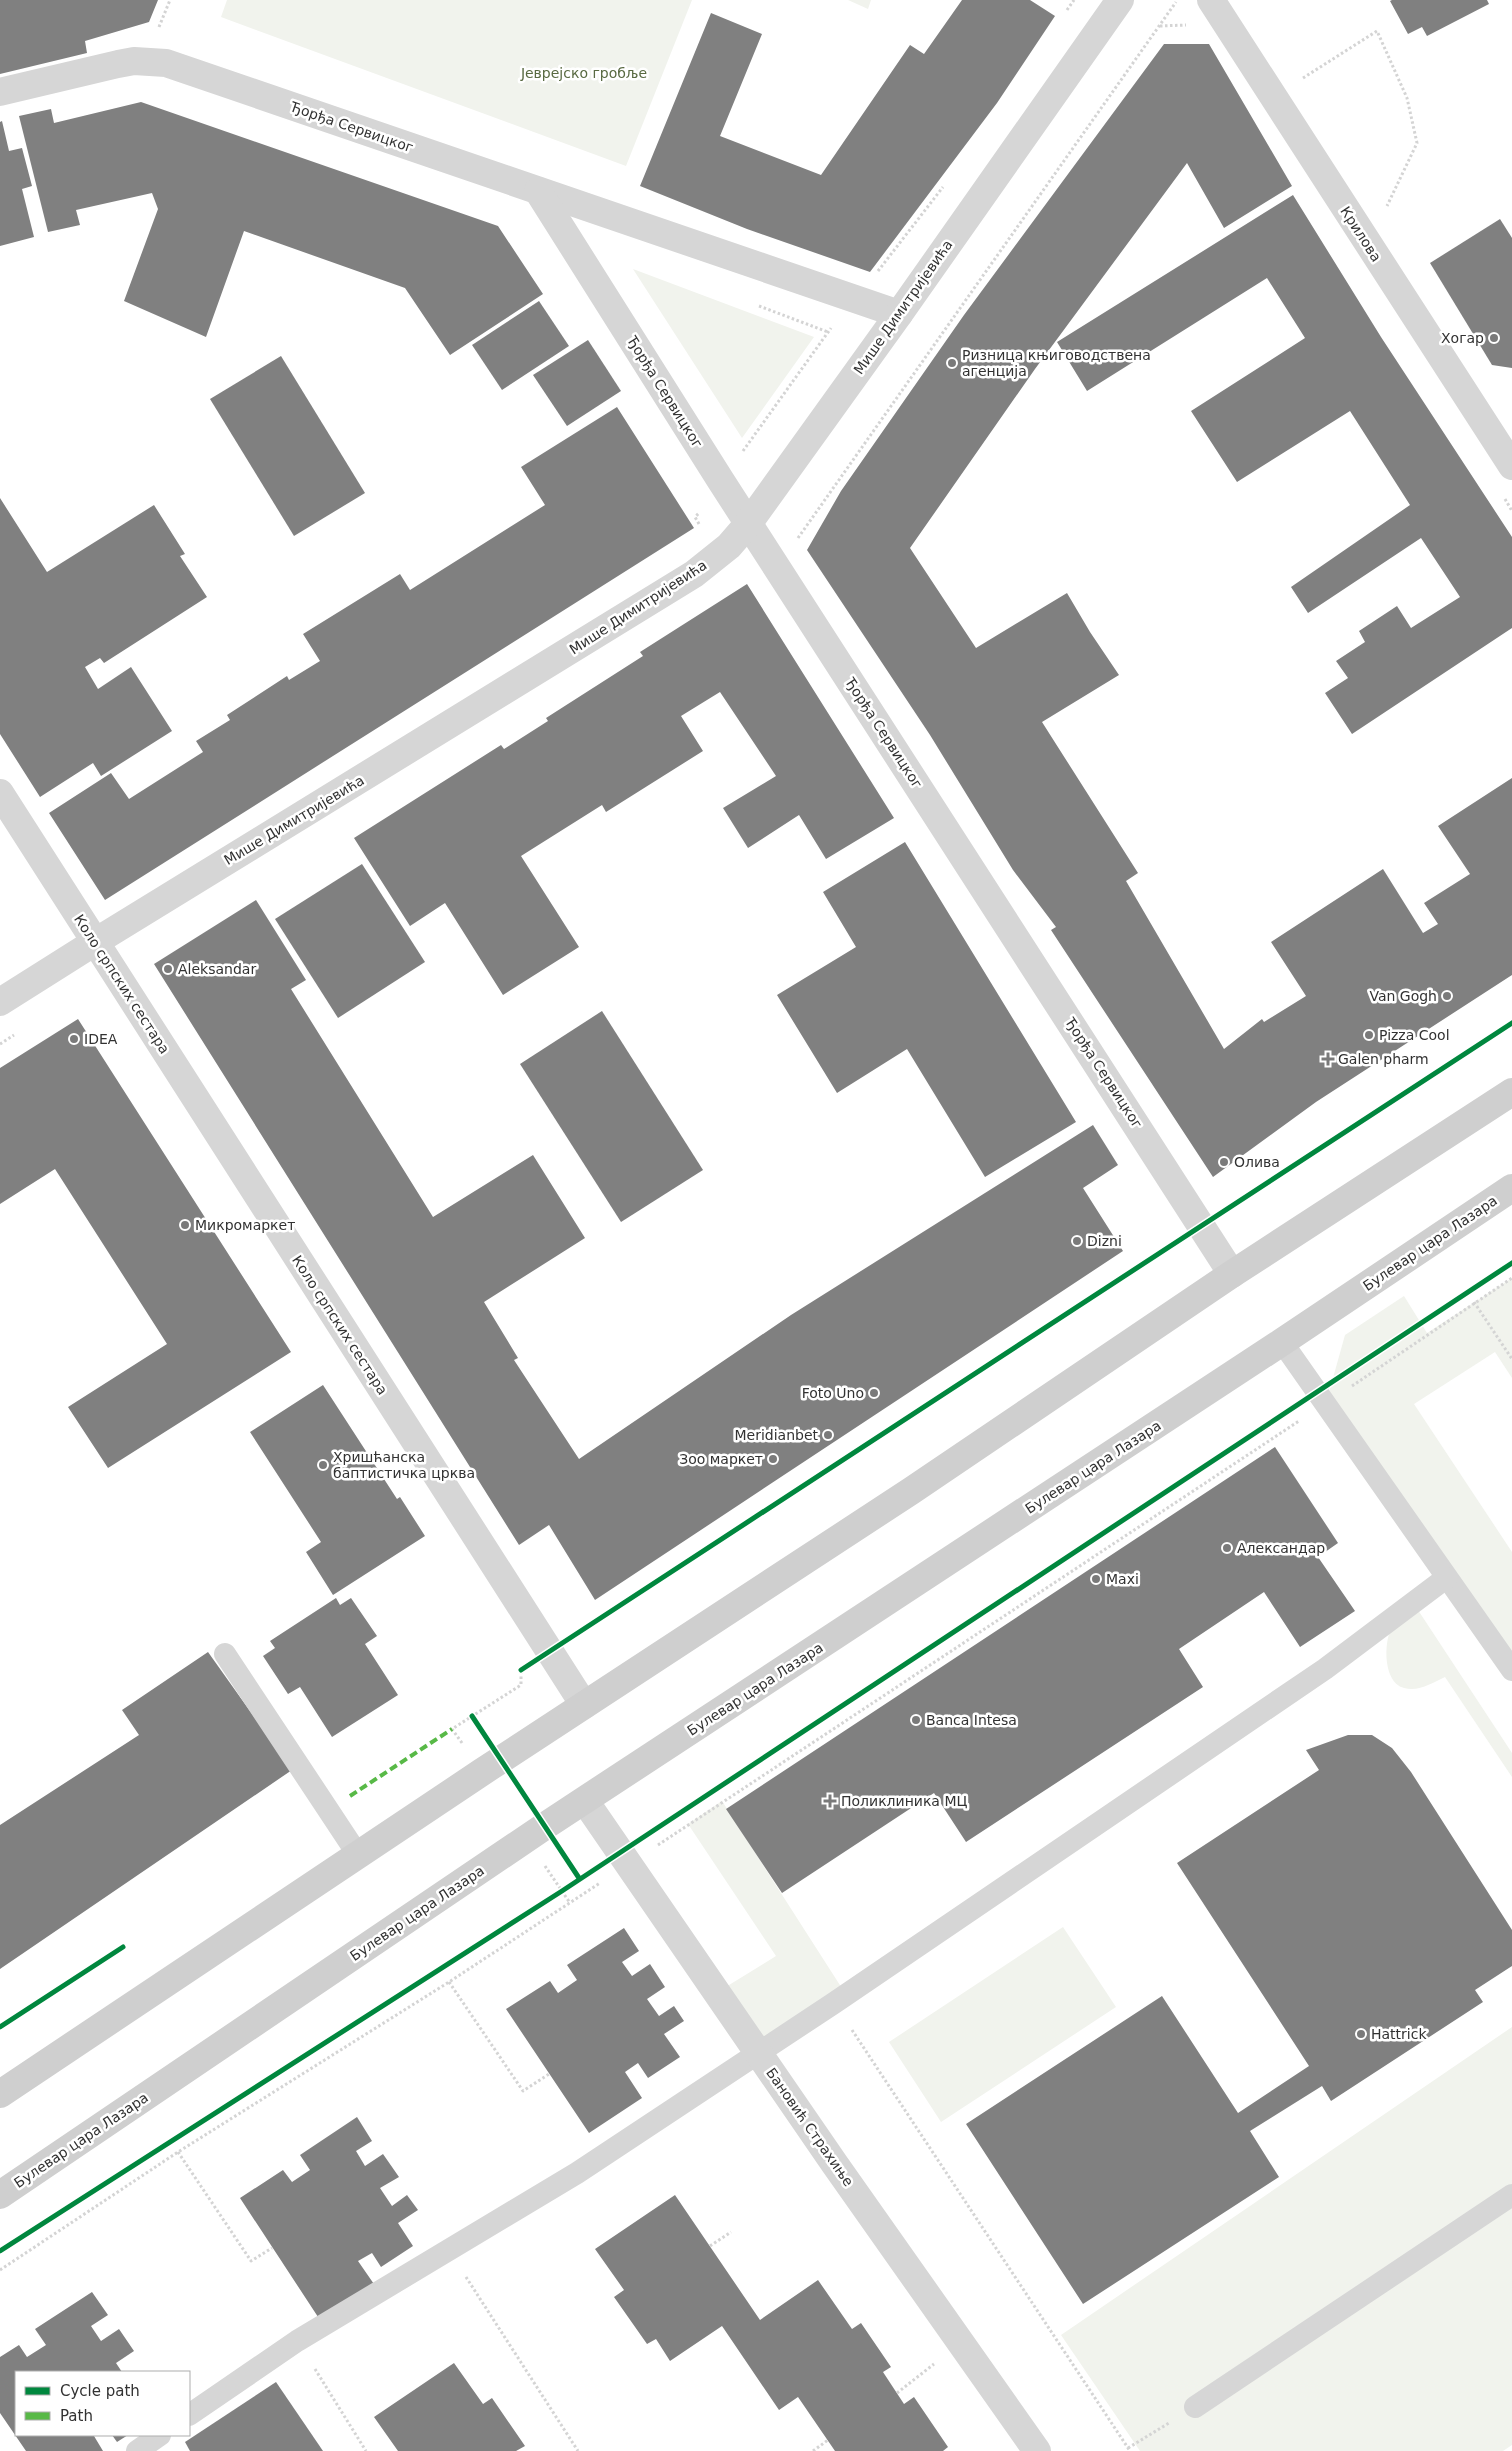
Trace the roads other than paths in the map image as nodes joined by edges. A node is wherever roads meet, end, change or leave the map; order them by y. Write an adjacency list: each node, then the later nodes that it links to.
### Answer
1 (1120, 0): 5 (street, Мише Димитријевића)
2 (1211, 0): 6 (street, Крилова)
3 (0, 92): 4 (street, Ђорђа Сервицког)
4 (538, 191): 5 (street, Ђорђа Сервицког); 7 (street, Ђорђа Сервицког)
5 (899, 314): 7 (street, Мише Димитријевића)
6 (1512, 466)
7 (748, 524): 9 (street, Мише Димитријевића); 13 (street, Ђорђа Сервицког)
8 (0, 793): 9 (street, Коло српских сестара)
9 (94, 942): 10 (street, Мише Димитријевића); 18 (street, Коло српских сестара)
10 (0, 1002)
11 (1512, 1092): 13 (main road)
12 (1512, 1188): 14 (main road, Булевар цара Лазара)
13 (1232, 1274): 18 (main road)
14 (1282, 1342): 15 (lane); 19 (main road, Булевар цара Лазара)
15 (1446, 1578): 17 (lane); 21 (lane)
16 (225, 1654): 20 (lane)
17 (1512, 1670)
18 (584, 1705): 20 (main road)
19 (585, 1801): 21 (street, Бановић Страхиње); 23 (main road, Булевар цара Лазара)
20 (358, 1855): 22 (main road)
21 (758, 2053): 26 (lane); 29 (street, Бановић Страхиње)
22 (0, 2094)
23 (0, 2194)
24 (1512, 2195): 25 (lane)
25 (1195, 2407)
26 (190, 2414)
27 (158, 2436): 28 (lane)
28 (136, 2451)
29 (1037, 2451)

